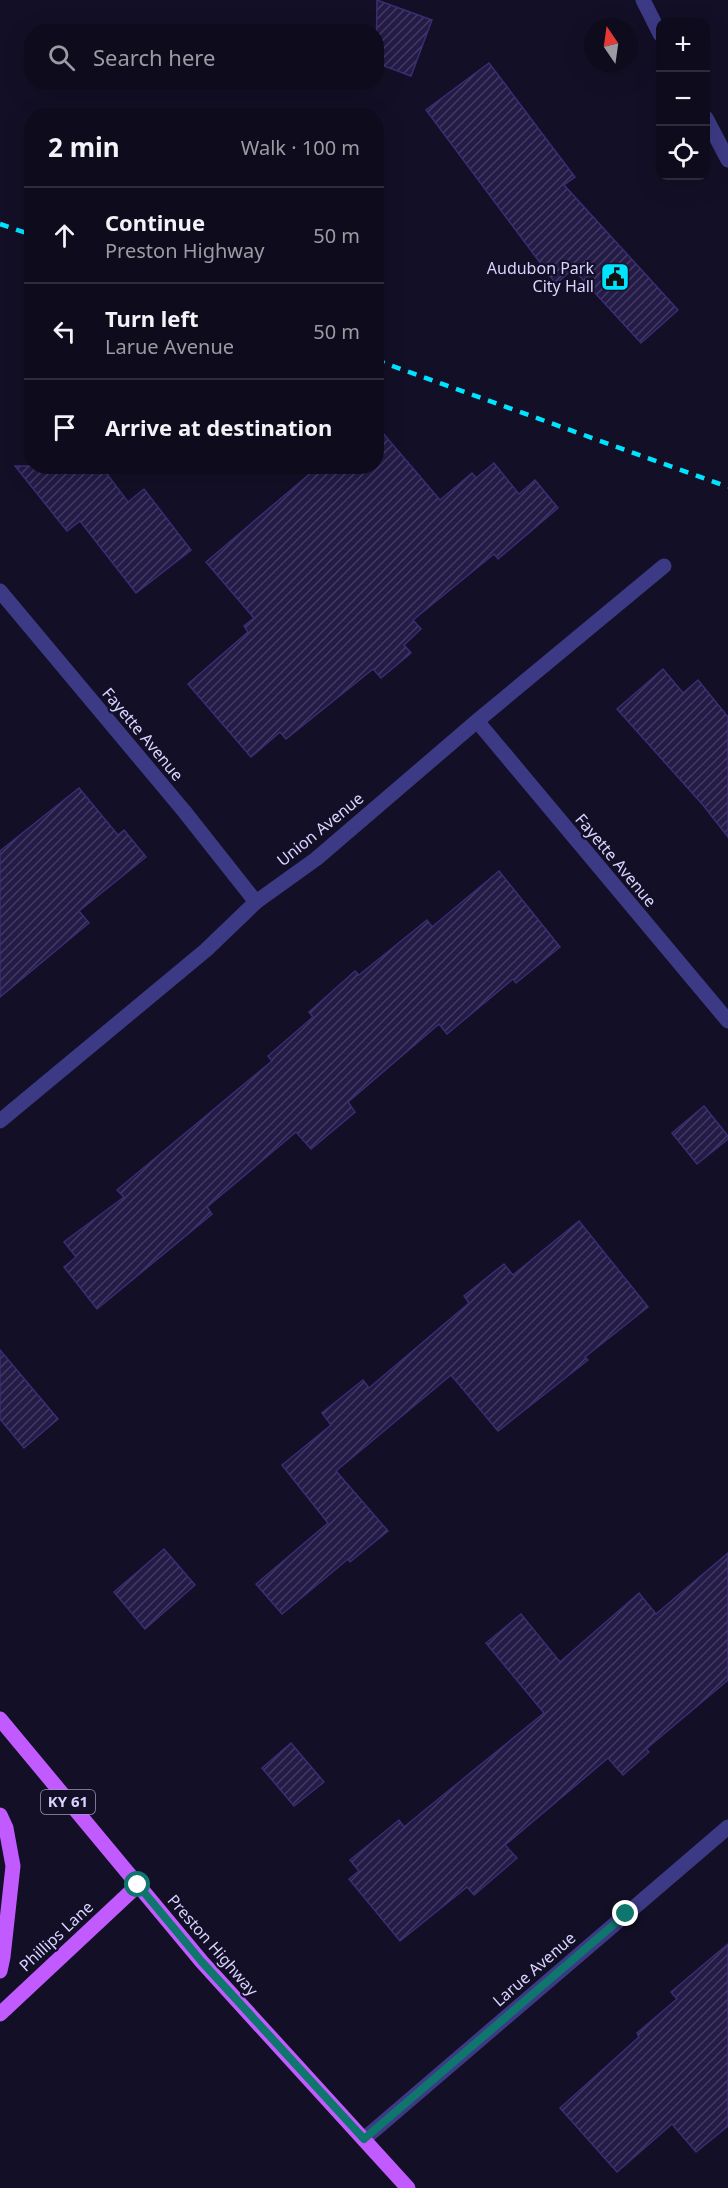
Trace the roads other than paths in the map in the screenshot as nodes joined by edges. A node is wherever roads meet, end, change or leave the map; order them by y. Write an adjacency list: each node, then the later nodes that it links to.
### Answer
1 (643, 0): 2 (street)
2 (656, 26)
3 (709, 126): 4 (street)
4 (728, 160)
5 (664, 566): 7 (street, Union Avenue)
6 (0, 591): 8 (street, Fayette Avenue)
7 (477, 721): 8 (street, Union Avenue); 9 (street, Fayette Avenue)
8 (256, 902): 10 (street, Union Avenue)
9 (728, 1022)
10 (0, 1121)
11 (0, 1719): 14 (main road, Preston Highway / KY 61)
12 (0, 1815): 15 (main road)
13 (728, 1827): 17 (street, Larue Avenue)
14 (138, 1885): 16 (main road, Phillips Lane); 17 (main road, Preston Highway / KY 61)
15 (0, 1971)
16 (0, 2014)
17 (364, 2139): 18 (main road, Preston Highway / KY 61)
18 (408, 2188)

